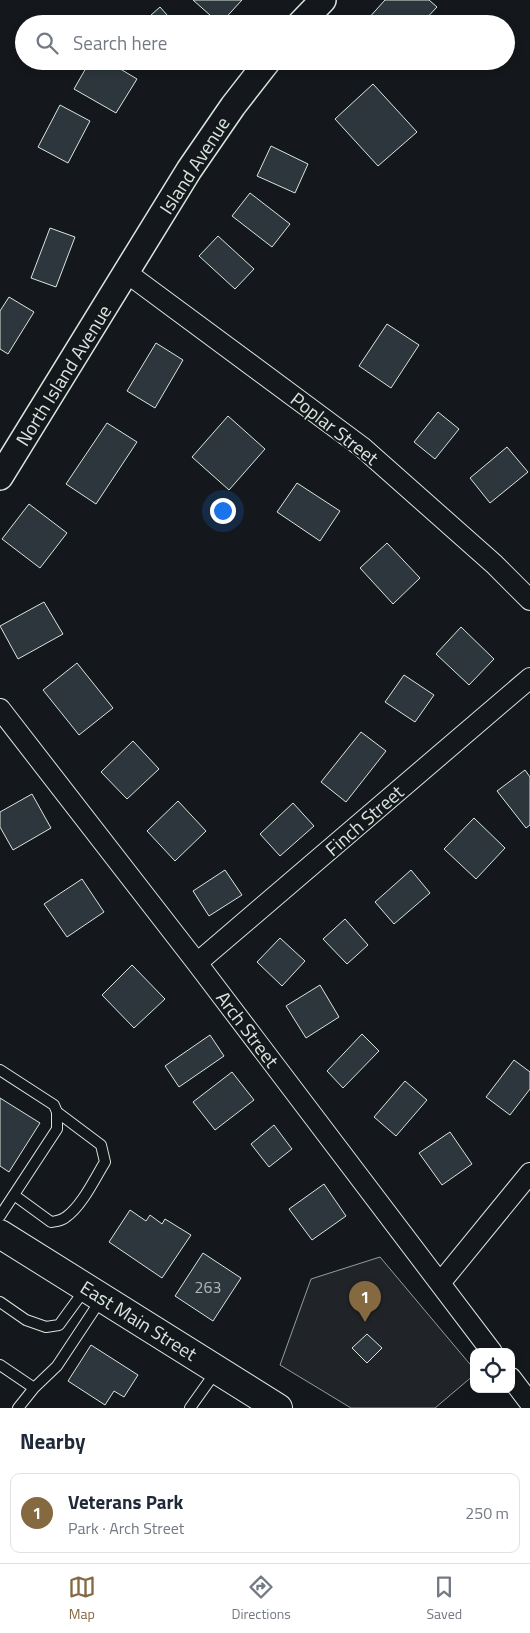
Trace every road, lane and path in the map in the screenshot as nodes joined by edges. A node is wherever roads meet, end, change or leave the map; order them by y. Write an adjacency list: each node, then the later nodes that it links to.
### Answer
1 (323, 0): 2 (street)
2 (309, 15)
3 (261, 70): 4 (street, Island Avenue)
4 (126, 273): 5 (street, North Island Avenue); 6 (street, Poplar Street)
5 (0, 477)
6 (530, 600)
7 (530, 678): 9 (street, Finch Street)
8 (0, 708): 9 (street, Arch Street)
9 (197, 963): 16 (street, Arch Street)
10 (0, 1070): 11 (lane)
11 (57, 1112): 13 (lane); 13 (lane)
12 (530, 1173): 16 (street)
13 (14, 1195): 14 (lane)
14 (0, 1216)
15 (0, 1234): 17 (main road, East Main Street)
16 (441, 1282): 19 (street, Arch Street)
17 (94, 1292): 18 (lane); 21 (main road, East Main Street); 23 (lane)
18 (0, 1302)
19 (489, 1348)
20 (0, 1365): 23 (lane)
21 (217, 1370): 26 (lane); 27 (main road, East Main Street)
22 (515, 1383): 24 (street)
23 (34, 1388): 25 (lane)
24 (530, 1403)
25 (18, 1408)
26 (190, 1408)
27 (278, 1408)

